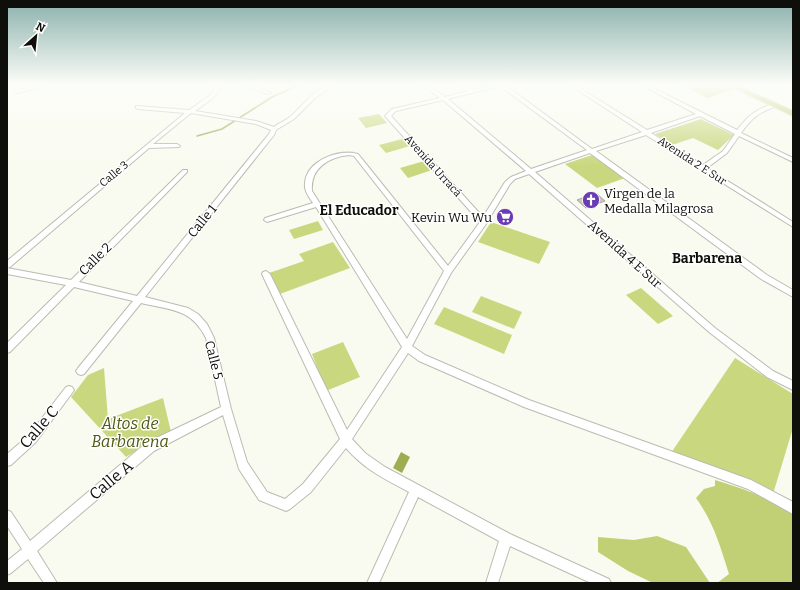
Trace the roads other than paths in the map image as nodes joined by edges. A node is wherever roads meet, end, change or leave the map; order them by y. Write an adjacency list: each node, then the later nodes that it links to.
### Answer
1 (190, 111): 14 (street, Calle 3)
2 (193, 112): 11 (street)
3 (298, 112): 11 (street, Calle 1)
4 (392, 112): 23 (street, Avenida Urracá)
5 (461, 112): 20 (street, Avenida 4 E Sur)
6 (539, 112): 16 (street)
7 (615, 112): 12 (street, Avenida 2 E Sur)
8 (693, 112): 10 (street)
9 (758, 112): 13 (street)
10 (699, 115): 12 (street); 13 (street)
11 (274, 129): 31 (street, Calle 1)
12 (648, 132): 16 (street); 18 (street, Avenida 2 E Sur)
13 (739, 134): 17 (street); 18 (street)
14 (149, 146): 15 (street); 25 (street, Calle 3)
15 (177, 146)
16 (591, 151): 20 (street); 30 (street)
17 (793, 160)
18 (703, 168): 24 (street, Avenida 2 E Sur)
19 (185, 171): 29 (street, Calle 2)
20 (531, 171): 23 (street); 35 (street, Avenida 4 E Sur)
21 (317, 204): 22 (street); 27 (street); 32 (street)
22 (267, 220)
23 (484, 222): 27 (street)
24 (793, 225)
25 (7, 265)
26 (7, 271): 29 (street, Calle 5)
27 (448, 271): 32 (street)
28 (266, 274): 38 (street)
29 (71, 283): 31 (street, Calle 5); 33 (street, Calle 2)
30 (793, 294)
31 (138, 300): 34 (street, Calle 1); 37 (street, Calle 5)
32 (407, 347): 38 (street); 41 (street)
33 (7, 349)
34 (81, 371)
35 (793, 386)
36 (69, 390): 39 (street, Calle C)
37 (226, 410): 38 (street, Calle 5); 44 (street, Calle A)
38 (346, 440): 40 (street)
39 (7, 461)
40 (416, 490): 43 (street); 47 (street)
41 (793, 508)
42 (7, 516): 44 (street)
43 (506, 538): 48 (street); 49 (street)
44 (29, 550): 45 (street, Calle A); 46 (street)
45 (7, 569)
46 (51, 583)
47 (373, 583)
48 (492, 583)
49 (605, 583)

